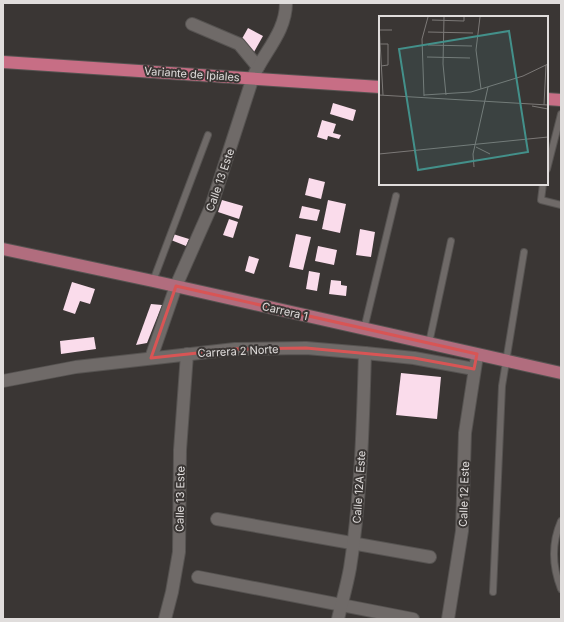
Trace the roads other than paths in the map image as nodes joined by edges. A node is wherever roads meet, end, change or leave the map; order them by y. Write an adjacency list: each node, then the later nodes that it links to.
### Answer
1 (286, 3): 4 (street, Calle 13 Este)
2 (192, 24): 4 (street)
3 (3, 62): 4 (highway, Variante de Ipiales)
4 (256, 72): 5 (highway, Variante de Ipiales); 18 (street, Calle 13 Este)
5 (379, 87)
6 (548, 99): 7 (highway)
7 (561, 100)
8 (561, 114): 10 (lane)
9 (208, 135): 17 (lane)
10 (548, 165)
11 (543, 185): 13 (lane)
12 (396, 196): 19 (lane)
13 (561, 205)
14 (451, 241): 20 (lane)
15 (5, 250): 17 (main road, Carrera 1)
16 (524, 252): 25 (lane)
17 (152, 281): 18 (main road, Carrera 1)
18 (176, 286): 19 (main road, Carrera 1); 24 (street, Calle 13 Este)
19 (364, 328): 20 (main road, Carrera 1)
20 (429, 343): 23 (main road, Carrera 1)
21 (365, 353): 22 (street, Carrera 2 Norte); 26 (street, Carrera 2 Norte); 31 (street, Calle 12A Este)
22 (187, 354): 24 (street, Carrera 2 Norte); 37 (street, Calle 13 Este)
23 (477, 354): 25 (main road, Carrera 1); 26 (street, Calle 12 Este)
24 (150, 358): 28 (street, Carrera 2 Norte)
25 (505, 361): 27 (main road, Carrera 1); 35 (lane)
26 (474, 369): 40 (street, Calle 12 Este)
27 (561, 373)
28 (3, 381)
29 (217, 519): 31 (street)
30 (561, 521): 34 (lane)
31 (353, 544): 32 (street); 36 (street, Calle 12A Este)
32 (430, 557)
33 (198, 577): 36 (street)
34 (561, 589)
35 (493, 592)
36 (342, 605): 38 (street, Calle 12A Este); 39 (street)
37 (165, 619)
38 (338, 619)
39 (413, 619)
40 (448, 619)

